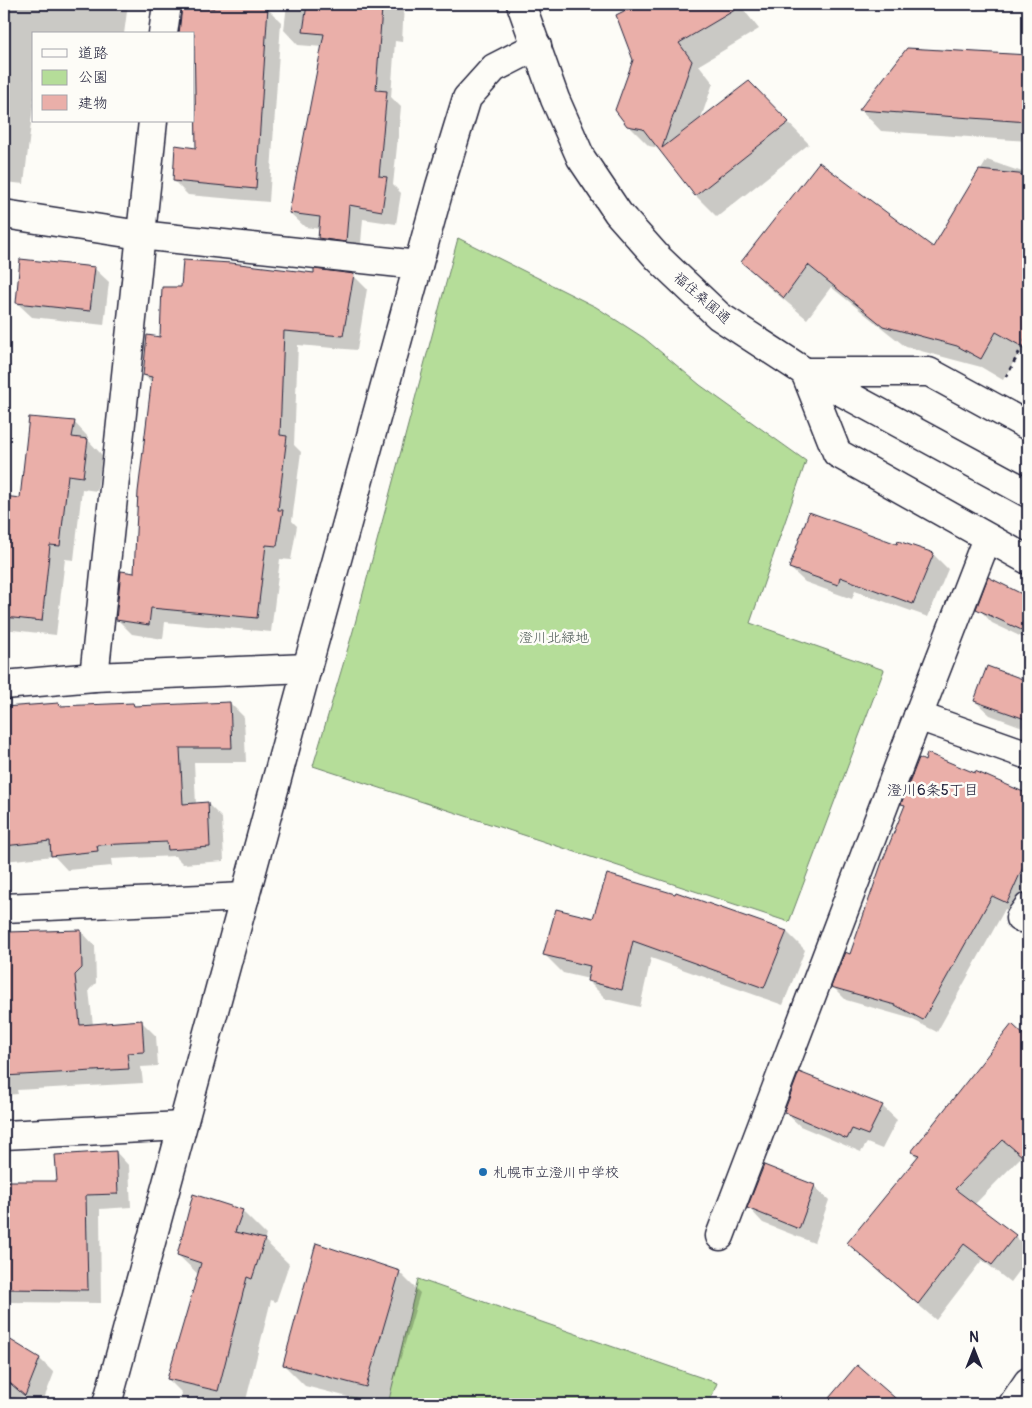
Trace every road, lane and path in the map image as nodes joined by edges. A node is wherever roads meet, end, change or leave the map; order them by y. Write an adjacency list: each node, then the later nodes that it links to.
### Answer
1 (167, 4): 3 (street)
2 (520, 4): 4 (street, 福住桑園通)
3 (163, 32)
4 (537, 46): 8 (street); 10 (street, 福住桑園通)
5 (153, 122): 7 (street)
6 (4, 214): 7 (street)
7 (140, 235): 8 (street); 17 (street)
8 (418, 265): 16 (street)
9 (1028, 336): 11 (path)
10 (805, 372): 11 (street); 13 (street, 福住桑園通); 14 (street)
11 (975, 398): 12 (street)
12 (1028, 426)
13 (1028, 493)
14 (988, 538): 15 (street); 19 (street)
15 (1028, 560)
16 (307, 668): 17 (street); 21 (street)
17 (94, 677): 18 (street)
18 (4, 685)
19 (918, 716): 20 (street); 25 (street)
20 (1028, 755)
21 (245, 898): 22 (street); 23 (street)
22 (4, 908)
23 (182, 1126): 24 (street); 27 (street)
24 (4, 1134)
25 (720, 1236)
26 (1028, 1382): 28 (street)
27 (107, 1404)
28 (1013, 1404)

